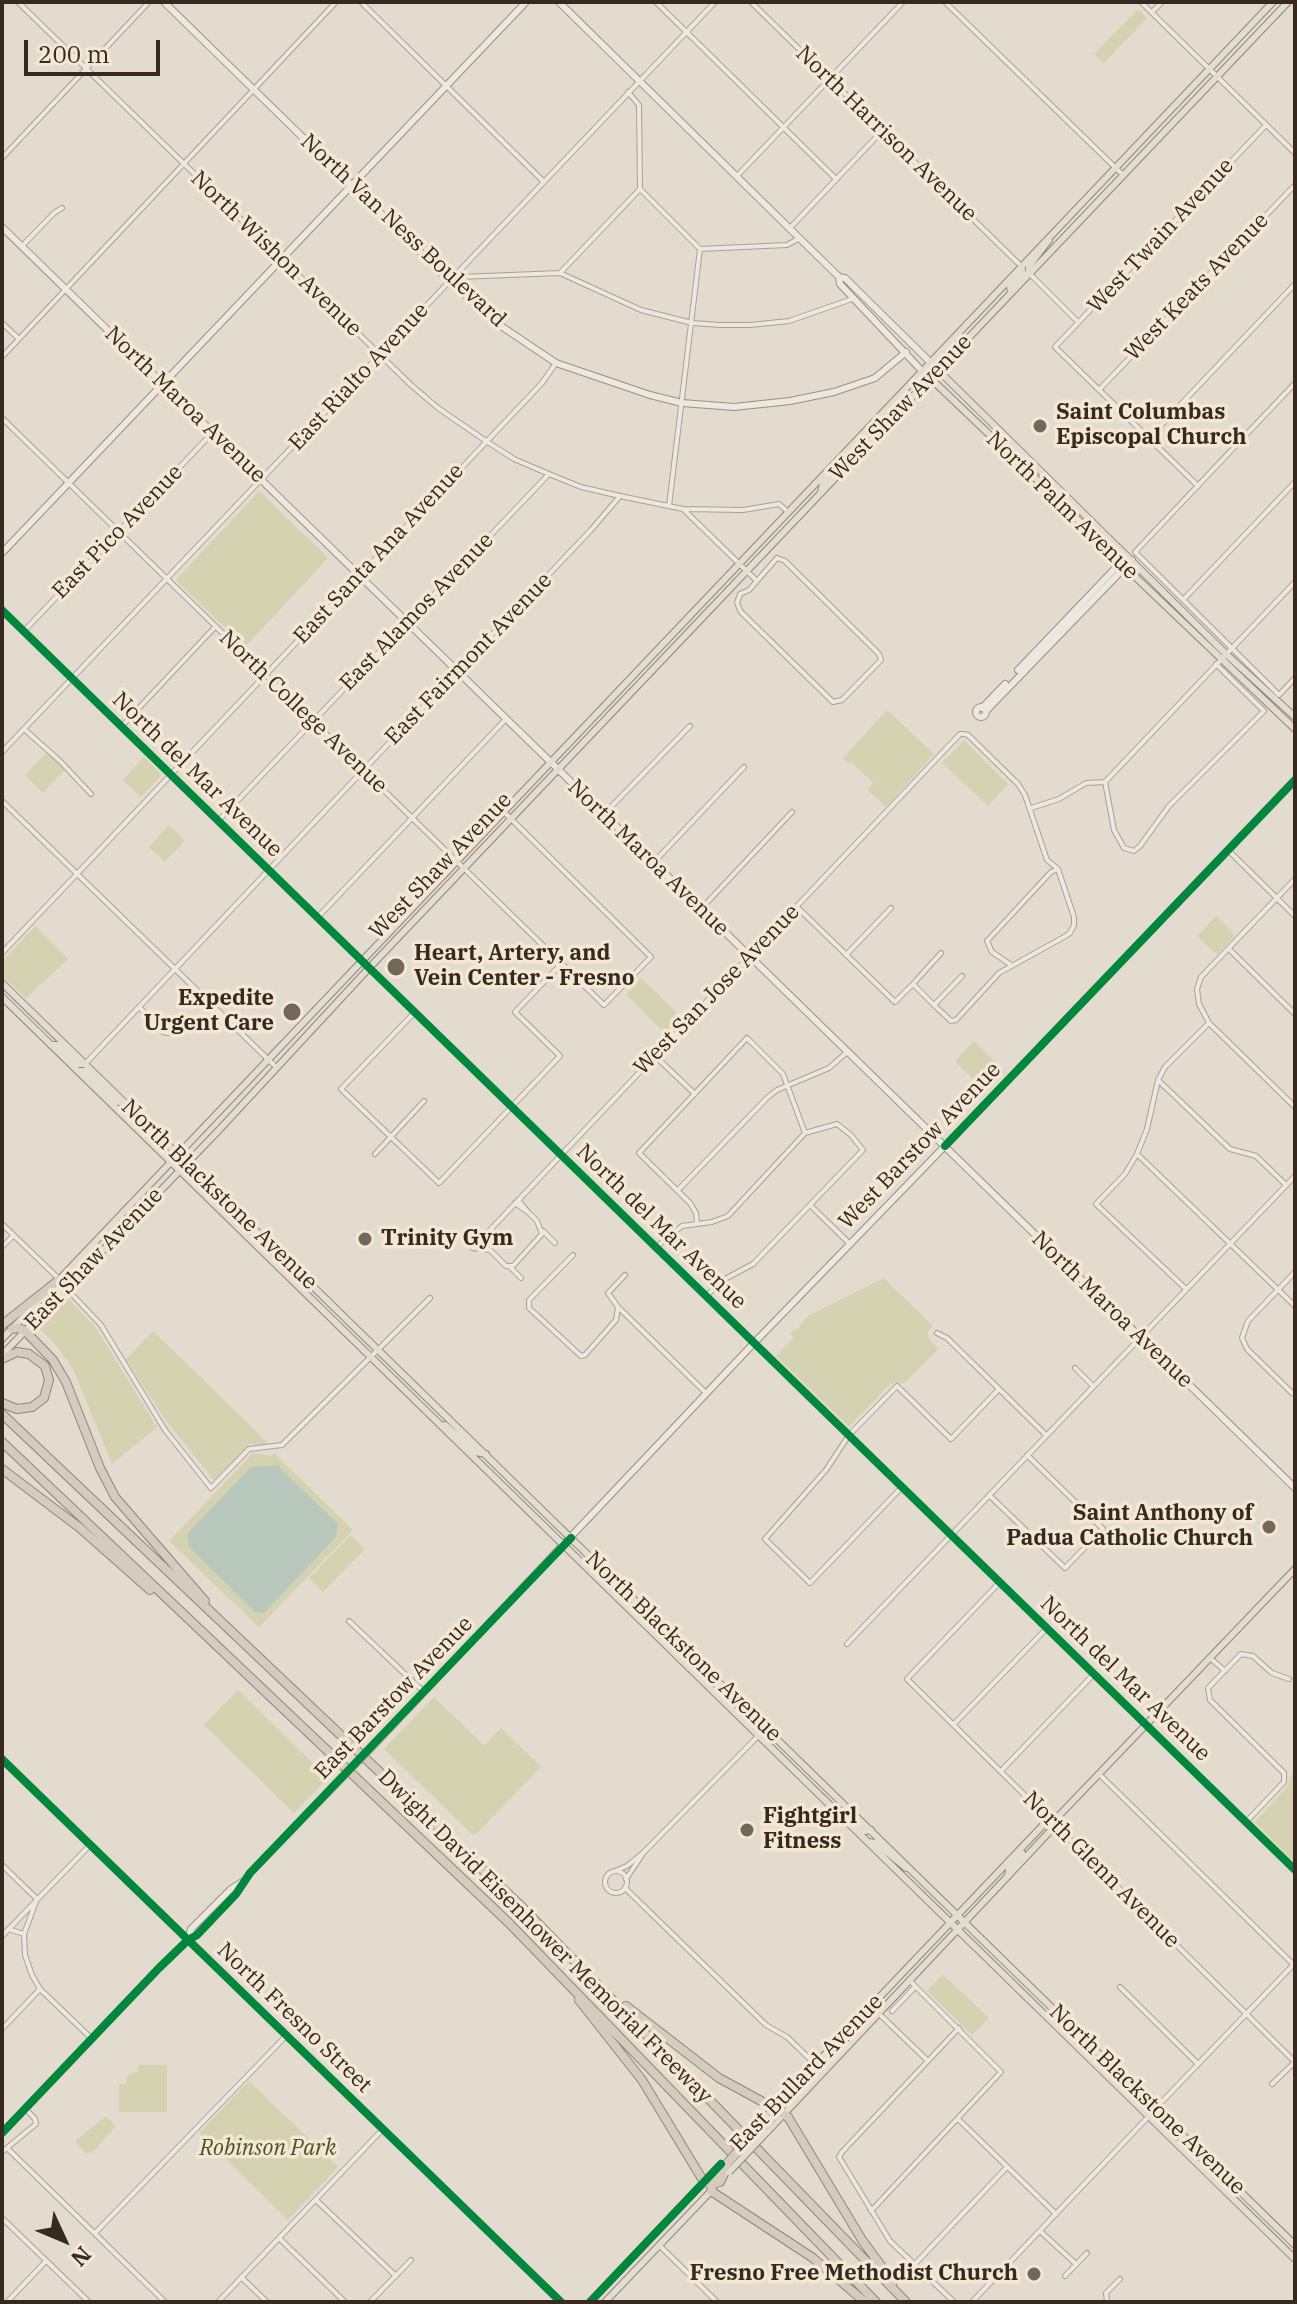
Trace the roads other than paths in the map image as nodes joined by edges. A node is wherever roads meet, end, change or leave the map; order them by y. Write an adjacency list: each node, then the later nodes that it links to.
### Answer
1 (18, 2): 19 (street, North Wishon Avenue)
2 (149, 2): 19 (street)
3 (164, 2): 25 (main road, North Van Ness Boulevard)
4 (336, 2): 25 (street)
5 (361, 2): 24 (street)
6 (526, 2): 24 (main road)
7 (559, 2): 23 (main road, North Palm Avenue)
8 (656, 2): 18 (street)
9 (715, 2): 18 (street, East Rialto Avenue)
10 (751, 2): 22 (street, North Harrison Avenue)
11 (903, 2): 22 (street)
12 (945, 2): 33 (street)
13 (1141, 2): 17 (street)
14 (1162, 2): 17 (street)
15 (1273, 2): 20 (main road, West Shaw Avenue)
16 (1288, 2): 21 (main road, West Shaw Avenue)
17 (1152, 12): 20 (street)
18 (686, 32): 23 (street, East Rialto Avenue); 28 (street)
19 (86, 69): 31 (street); 32 (street, North Wishon Avenue)
20 (1209, 69): 21 (street); 33 (main road, West Shaw Avenue)
21 (1216, 76): 27 (street); 34 (main road, West Shaw Avenue)
22 (829, 79): 28 (street); 29 (street, North Harrison Avenue)
23 (638, 81): 26 (street, East Rialto Avenue); 35 (main road, North Palm Avenue)
24 (446, 86): 37 (street); 38 (main road)
25 (255, 90): 32 (street); 38 (main road, North Van Ness Boulevard)
26 (628, 92): 37 (street, East Rialto Avenue); 40 (street)
27 (1266, 125): 30 (street); 60 (street, West Twain Avenue)
28 (784, 127): 35 (street); 36 (street)
29 (882, 131): 36 (street); 49 (street, North Harrison Avenue)
30 (1295, 153)
31 (2, 158)
32 (184, 165): 48 (street, North Wishon Avenue); 55 (street)
33 (1115, 168): 34 (street); 44 (main road, West Shaw Avenue)
34 (1123, 175): 51 (main road, West Shaw Avenue)
35 (737, 176): 43 (main road, North Palm Avenue)
36 (836, 179): 43 (street)
37 (544, 182): 53 (street, East Rialto Avenue)
38 (353, 185): 48 (main road); 53 (main road, North Van Ness Boulevard)
39 (1295, 185): 72 (street, West Keats Avenue)
40 (640, 189): 47 (street); 50 (street)
41 (62, 208): 46 (street)
42 (2, 227): 46 (main road, North Maroa Avenue)
43 (790, 228): 45 (main road, North Palm Avenue)
44 (1052, 233): 49 (main road, West Shaw Avenue); 51 (main road)
45 (800, 238): 47 (street); 52 (main road, North Palm Avenue)
46 (22, 246): 55 (main road, North Maroa Avenue)
47 (700, 249): 59 (street)
48 (282, 260): 63 (street, North Wishon Avenue); 70 (main road)
49 (1021, 266): 56 (main road); 65 (main road, West Shaw Avenue)
50 (560, 273): 53 (street); 59 (street)
51 (1029, 273): 56 (main road, West Shaw Avenue); 60 (street)
52 (839, 277): 57 (main road, North Palm Avenue); 65 (main road, North Palm Avenue)
53 (450, 281): 63 (street, East Rialto Avenue); 66 (main road, North Van Ness Boulevard)
54 (1295, 284): 76 (street)
55 (66, 289): 61 (street); 70 (main road, North Maroa Avenue)
56 (1011, 293): 67 (main road, West Shaw Avenue)
57 (854, 297): 59 (street); 62 (main road, North Palm Avenue)
58 (2, 323): 61 (street)
59 (692, 323): 73 (street)
60 (1079, 323): 72 (street, West Twain Avenue)
61 (19, 339): 64 (street)
62 (906, 352): 68 (main road, North Palm Avenue); 73 (main road, North Van Ness Boulevard)
63 (379, 355): 77 (street, North Wishon Avenue); 80 (street, East Rialto Avenue)
64 (2, 357)
65 (930, 362): 67 (main road, North Palm Avenue); 68 (main road, West Shaw Avenue)
66 (556, 363): 73 (main road, North Van Ness Boulevard); 77 (street, East Santa Ana Avenue)
67 (937, 369): 69 (main road, West Shaw Avenue); 91 (main road, North Palm Avenue)
68 (922, 371): 69 (main road, North Palm Avenue); 78 (main road, West Shaw Avenue)
69 (930, 377): 84 (main road, West Shaw Avenue); 86 (main road, North Palm Avenue)
70 (163, 383): 75 (main road, North Maroa Avenue); 82 (main road)
71 (1295, 383): 83 (street)
72 (1099, 390): 76 (street)
73 (682, 403): 87 (street)
74 (2, 418): 82 (street, North College Avenue)
75 (213, 432): 80 (main road, North Maroa Avenue); 90 (street, East Pico Avenue)
76 (1149, 438): 83 (street)
77 (486, 441): 79 (street, North Wishon Avenue); 97 (street, East Santa Ana Avenue)
78 (848, 449): 84 (main road); 89 (main road, West Shaw Avenue)
79 (549, 474): 85 (street, North Wishon Avenue); 103 (street, East Alamos Avenue)
80 (262, 480): 97 (main road, North Maroa Avenue); 98 (street, East Rialto Avenue)
81 (1295, 482): 101 (street)
82 (70, 483): 90 (street, North College Avenue); 92 (main road)
83 (1198, 486): 93 (street)
84 (821, 492): 96 (main road, West Shaw Avenue)
85 (620, 496): 87 (street, North Wishon Avenue); 108 (street, East Fairmont Avenue)
86 (1059, 501): 91 (main road); 95 (main road, North Palm Avenue)
87 (669, 506): 88 (street, North Wishon Avenue)
88 (683, 509): 89 (street, North Wishon Avenue); 94 (street)
89 (788, 512): 94 (main road, West Shaw Avenue)
90 (119, 532): 98 (street, North College Avenue); 105 (street, East Pico Avenue)
91 (1111, 540): 93 (main road, North Palm Avenue)
92 (2, 553)
93 (1131, 556): 95 (main road); 101 (street); 107 (main road, North Palm Avenue)
94 (739, 564): 96 (street); 121 (main road, West Shaw Avenue)
95 (1123, 565): 107 (main road, North Palm Avenue); 112 (main road)
96 (746, 571): 99 (street); 124 (main road, West Shaw Avenue)
97 (359, 575): 103 (main road, North Maroa Avenue); 109 (street, East Santa Ana Avenue)
98 (168, 579): 104 (street, North College Avenue); 111 (street, East Rialto Avenue)
99 (757, 581): 99 (street)
100 (1295, 582): 106 (street)
101 (1183, 600): 106 (street)
102 (2, 610): 105 (street, North del Mar Avenue)
103 (407, 623): 108 (main road, North Maroa Avenue); 115 (street, East Alamos Avenue)
104 (215, 627): 109 (street, North College Avenue); 116 (street)
105 (24, 631): 111 (street, North del Mar Avenue)
106 (1233, 647): 107 (street); 110 (street)
107 (1221, 659): 113 (main road, North Palm Avenue); 119 (main road, North Palm Avenue); 127 (street); 127 (street)
108 (458, 671): 114 (main road, North Maroa Avenue); 123 (street, East Fairmont Avenue)
109 (265, 675): 115 (street, North College Avenue); 125 (street, East Santa Ana Avenue)
110 (1295, 678)
111 (73, 679): 116 (street, North del Mar Avenue); 118 (street, East Rialto Avenue)
112 (984, 709)
113 (1295, 717)
114 (505, 720): 121 (main road, North Maroa Avenue); 134 (street)
115 (313, 722): 123 (street, North College Avenue); 136 (street, East Alamos Avenue)
116 (122, 726): 125 (street, North del Mar Avenue)
117 (690, 726): 133 (street)
118 (24, 729): 120 (street, East Rialto Avenue); 128 (street)
119 (1295, 729)
120 (2, 752)
121 (551, 763): 124 (main road, North Maroa Avenue); 131 (main road, West Shaw Avenue)
122 (744, 767): 139 (street)
123 (363, 770): 134 (street, North College Avenue); 142 (street, East Fairmont Avenue)
124 (558, 770): 133 (main road, North Maroa Avenue); 135 (main road, West Shaw Avenue)
125 (171, 774): 136 (street, North del Mar Avenue); 143 (street, East Santa Ana Avenue)
126 (1295, 780): 137 (main road, West Barstow Avenue)
127 (1105, 782): 130 (street)
128 (91, 794)
129 (2, 801): 143 (street)
130 (1031, 808): 141 (street); 146 (street, West San Jose Avenue)
131 (504, 812): 135 (street); 138 (main road, West Shaw Avenue)
132 (792, 812): 148 (street)
133 (604, 814): 139 (main road, North Maroa Avenue)
134 (412, 818): 138 (street, North College Avenue); 150 (street)
135 (511, 819): 140 (main road, West Shaw Avenue); 157 (street, North College Avenue)
136 (219, 820): 142 (street, North del Mar Avenue)
137 (1228, 850): 145 (street); 187 (main road, West Barstow Avenue)
138 (458, 862): 140 (street, North College Avenue); 156 (main road, West Shaw Avenue)
139 (654, 862): 148 (main road, North Maroa Avenue)
140 (464, 868): 157 (street, North College Avenue); 159 (main road, West Shaw Avenue)
141 (1058, 869): 158 (street); 158 (street)
142 (268, 870): 150 (street, North del Mar Avenue); 160 (street, East Fairmont Avenue)
143 (78, 873): 152 (street, East Santa Ana Avenue); 160 (street)
144 (1295, 879): 145 (street)
145 (1277, 898): 149 (street); 151 (street)
146 (797, 907): 154 (street); 155 (street, West San Jose Avenue)
147 (891, 908): 154 (street)
148 (701, 909): 155 (main road, North Maroa Avenue)
149 (1295, 916)
150 (318, 917): 156 (street, North del Mar Avenue)
151 (1229, 949): 168 (street); 169 (street)
152 (2, 953)
153 (941, 953): 163 (street)
154 (846, 955): 163 (street)
155 (750, 957): 172 (main road, North Maroa Avenue); 173 (street, West San Jose Avenue)
156 (363, 961): 159 (street, North del Mar Avenue); 174 (main road, West Shaw Avenue)
157 (561, 964): 183 (street)
158 (1011, 965): 165 (street)
159 (370, 967): 167 (street, North del Mar Avenue); 176 (main road, West Shaw Avenue)
160 (175, 969): 166 (street, East Fairmont Avenue); 174 (street)
161 (962, 976): 165 (street)
162 (2, 983): 175 (main road, North Blackstone Avenue)
163 (913, 984): 165 (street)
164 (2, 997): 171 (main road, North Blackstone Avenue)
165 (934, 1005)
166 (139, 1007): 170 (street); 175 (street, East Fairmont Avenue)
167 (414, 1012): 183 (street, North del Mar Avenue); 186 (street)
168 (1295, 1014)
169 (1209, 1023): 178 (street); 184 (street)
170 (176, 1026)
171 (51, 1045): 175 (main road); 177 (main road, North Blackstone Avenue)
172 (846, 1053): 179 (street); 187 (main road, North Maroa Avenue)
173 (654, 1055): 180 (street); 191 (street, West San Jose Avenue)
174 (269, 1060): 176 (street); 190 (main road, West Shaw Avenue)
175 (85, 1064): 182 (main road, North Blackstone Avenue)
176 (276, 1067): 192 (main road, West Shaw Avenue)
177 (78, 1071): 182 (main road); 193 (main road, North Blackstone Avenue)
178 (1158, 1080): 189 (street); 196 (street)
179 (788, 1086): 180 (street); 185 (street); 197 (street)
180 (695, 1094): 197 (street)
181 (424, 1101): 186 (street)
182 (126, 1104): 190 (main road, North Blackstone Avenue)
183 (512, 1107): 186 (street); 191 (street, North del Mar Avenue)
184 (1295, 1107)
185 (805, 1133): 199 (street); 200 (street)
186 (391, 1137): 188 (street)
187 (945, 1146): 206 (main road, West Barstow Avenue); 227 (main road, North Maroa Avenue)
188 (375, 1154)
189 (1137, 1154): 205 (street); 217 (street)
190 (178, 1155): 192 (main road, North Blackstone Avenue); 193 (main road, East Shaw Avenue)
191 (560, 1155): 198 (street, West San Jose Avenue); 208 (street, North del Mar Avenue)
192 (187, 1163): 194 (main road, East Shaw Avenue); 230 (main road, North Blackstone Avenue)
193 (170, 1164): 194 (main road, North Blackstone Avenue); 210 (main road, East Shaw Avenue)
194 (178, 1172): 216 (main road, East Shaw Avenue); 232 (main road, North Blackstone Avenue)
195 (1295, 1176): 196 (street)
196 (1286, 1185): 205 (street)
197 (678, 1190): 200 (street)
198 (516, 1201): 202 (street); 211 (street, West San Jose Avenue)
199 (810, 1205): 206 (street); 219 (street)
200 (697, 1223): 208 (street)
201 (2, 1224): 203 (street)
202 (543, 1231): 204 (street); 211 (street)
203 (13, 1236): 207 (street); 215 (street)
204 (555, 1243)
205 (1231, 1243): 217 (street); 218 (street)
206 (850, 1244): 229 (main road, West Barstow Avenue)
207 (2, 1247)
208 (655, 1248): 219 (street, North del Mar Avenue)
209 (573, 1255): 222 (street)
210 (82, 1256): 215 (main road, East Shaw Avenue); 216 (main road)
211 (510, 1267): 214 (street)
212 (1295, 1272): 218 (street)
213 (625, 1275): 222 (street)
214 (521, 1278)
215 (59, 1280): 223 (highway); 224 (main road, East Shaw Avenue); 225 (main road)
216 (66, 1288): 225 (main road, East Shaw Avenue); 232 (street)
217 (1186, 1289): 227 (street)
218 (1278, 1290): 221 (street); 236 (street)
219 (706, 1296): 229 (street, North del Mar Avenue)
220 (430, 1298): 230 (street)
221 (1295, 1306)
222 (618, 1307): 237 (street)
223 (2, 1325)
224 (12, 1329): 225 (highway); 228 (main road, East Shaw Avenue)
225 (25, 1331): 231 (main road, East Shaw Avenue); 259 (highway)
226 (937, 1333): 235 (street)
227 (1140, 1337): 234 (street); 249 (main road, North Maroa Avenue)
228 (2, 1339)
229 (754, 1343): 237 (main road, West Barstow Avenue); 241 (street, North del Mar Avenue)
230 (379, 1350): 232 (street); 245 (main road, North Blackstone Avenue)
231 (2, 1357): 238 (highway)
232 (371, 1357): 240 (main road, North Blackstone Avenue)
233 (1075, 1368): 234 (street)
234 (1093, 1386): 242 (street)
235 (999, 1389): 241 (street); 242 (street)
236 (1292, 1393)
237 (707, 1394): 253 (main road, West Barstow Avenue)
238 (2, 1403)
239 (2, 1414): 259 (highway, Dwight David Eisenhower Memorial Freeway)
240 (441, 1425): 245 (main road); 254 (main road, North Blackstone Avenue)
241 (849, 1435): 248 (street, North del Mar Avenue); 248 (street)
242 (1046, 1435): 246 (street)
243 (2, 1442): 251 (highway, Dwight David Eisenhower Memorial Freeway)
244 (2, 1448): 251 (highway)
245 (486, 1454): 253 (main road, North Blackstone Avenue)
246 (1027, 1455): 250 (street); 250 (street)
247 (2, 1469): 261 (highway)
248 (902, 1487): 252 (street, North del Mar Avenue)
249 (1295, 1488)
250 (989, 1495): 252 (street)
251 (73, 1510): 261 (highway, Dwight David Eisenhower Memorial Freeway)
252 (951, 1534): 256 (street, North del Mar Avenue); 260 (street)
253 (571, 1538): 254 (main road, East Barstow Avenue); 269 (main road, North Blackstone Avenue)
254 (564, 1546): 266 (main road, East Barstow Avenue); 270 (main road, North Blackstone Avenue)
255 (1295, 1569): 262 (main road)
256 (1000, 1582): 258 (street, North del Mar Avenue); 267 (street, North Glenn Avenue)
257 (349, 1621): 266 (street)
258 (1047, 1628): 264 (street, North del Mar Avenue); 267 (street)
259 (240, 1641): 300 (highway, Dwight David Eisenhower Memorial Freeway)
260 (847, 1644)
261 (227, 1656): 299 (highway, Dwight David Eisenhower Memorial Freeway)
262 (1210, 1658): 263 (street); 268 (main road)
263 (1225, 1671): 265 (street); 275 (street)
264 (1094, 1674): 268 (street, North del Mar Avenue); 272 (street)
265 (1289, 1679)
266 (424, 1692): 297 (main road, East Barstow Avenue, bridge)
267 (954, 1724): 272 (street, North Glenn Avenue)
268 (1146, 1725): 273 (main road); 275 (street, North del Mar Avenue)
269 (766, 1728): 270 (street); 277 (main road, North Blackstone Avenue)
270 (759, 1735): 274 (main road, North Blackstone Avenue); 281 (street)
271 (2, 1759): 280 (main road, North Fresno Street)
272 (1001, 1771): 276 (street, North Glenn Avenue)
273 (1099, 1774): 276 (main road); 298 (street)
274 (835, 1810): 277 (main road); 279 (main road, North Blackstone Avenue)
275 (1246, 1822): 283 (street, North del Mar Avenue)
276 (1052, 1823): 278 (main road); 285 (main road); 308 (street, North Glenn Avenue)
277 (871, 1830): 287 (main road, North Blackstone Avenue)
278 (1032, 1837): 285 (main road); 290 (main road, East Bullard Avenue)
279 (868, 1842): 287 (main road); 292 (main road, North Blackstone Avenue)
280 (90, 1845): 289 (street); 297 (main road, North Fresno Street)
281 (644, 1852): 284 (street); 286 (street)
282 (2, 1865): 289 (street)
283 (1295, 1870)
284 (615, 1871): 286 (street); 288 (street)
285 (1008, 1876): 291 (main road, East Bullard Avenue)
286 (626, 1879): 288 (street)
287 (923, 1879): 290 (main road, North Blackstone Avenue)
288 (625, 1888): 315 (street)
289 (37, 1899): 293 (street); 295 (street)
290 (958, 1914): 291 (main road, North Blackstone Avenue); 292 (main road, East Bullard Avenue)
291 (966, 1921): 294 (main road, East Bullard Avenue); 320 (main road, North Blackstone Avenue)
292 (950, 1923): 294 (main road, North Blackstone Avenue); 305 (main road, East Bullard Avenue)
293 (8, 1929): 295 (street); 296 (street)
294 (957, 1930): 301 (main road, East Bullard Avenue); 318 (main road, North Blackstone Avenue)
295 (24, 1934): 304 (street)
296 (2, 1936)
297 (188, 1940): 311 (main road, North Fresno Street); 312 (main road, East Barstow Avenue)
298 (1295, 1965): 308 (street)
299 (566, 1980): 330 (highway); 364 (highway, Dwight David Eisenhower Memorial Freeway)
300 (595, 1980): 323 (highway); 365 (highway, Dwight David Eisenhower Memorial Freeway)
301 (909, 1980): 302 (street); 307 (main road, East Bullard Avenue)
302 (915, 1987): 306 (street); 309 (street)
303 (1120, 1987): 316 (street)
304 (40, 1989): 310 (street); 312 (street)
305 (871, 2006): 307 (street); 315 (main road, East Bullard Avenue)
306 (892, 2011)
307 (878, 2013): 313 (street); 323 (main road, East Bullard Avenue)
308 (1246, 2014): 314 (street, North Glenn Avenue); 316 (street)
309 (959, 2028): 313 (street); 322 (street)
310 (2, 2029)
311 (286, 2036): 325 (main road, North Fresno Street); 338 (street)
312 (92, 2039): 319 (main road, East Barstow Avenue)
313 (928, 2061): 332 (street)
314 (1295, 2062): 317 (street, North Glenn Avenue)
315 (815, 2064): 323 (main road, East Bullard Avenue)
316 (1198, 2064): 320 (street)
317 (1272, 2084)
318 (1118, 2086): 320 (main road); 321 (main road, North Blackstone Avenue)
319 (25, 2108): 326 (main road, East Barstow Avenue); 327 (street)
320 (1155, 2109): 324 (main road, North Blackstone Avenue)
321 (1149, 2116): 324 (main road); 333 (street); 343 (main road, North Blackstone Avenue)
322 (958, 2119): 328 (street); 332 (street)
323 (768, 2120): 329 (highway, bridge); 365 (highway)
324 (1175, 2128): 341 (main road, North Blackstone Avenue)
325 (383, 2130): 331 (street); 359 (main road, North Fresno Street)
326 (2, 2133)
327 (4, 2150): 338 (street)
328 (1007, 2167): 333 (street); 346 (street)
329 (725, 2168): 330 (highway); 330 (main road, East Bullard Avenue)
330 (712, 2185): 340 (main road, East Bullard Avenue); 360 (main road, East Bullard Avenue); 363 (highway)
331 (316, 2200): 339 (street); 348 (street)
332 (871, 2211): 346 (street)
333 (1056, 2214): 337 (street)
334 (2, 2218): 335 (street)
335 (7, 2223): 336 (street); 345 (street)
336 (2, 2229)
337 (1040, 2231): 347 (street); 367 (street)
338 (95, 2233): 354 (street)
339 (279, 2238): 350 (street); 357 (street)
340 (659, 2245): 361 (main road, East Bullard Avenue); 362 (street)
341 (1295, 2245)
342 (1087, 2253): 347 (street)
343 (1295, 2259)
344 (411, 2260): 348 (street)
345 (46, 2261): 352 (street); 353 (street)
346 (914, 2264): 366 (street)
347 (1076, 2264): 349 (street)
348 (396, 2276): 358 (street)
349 (1065, 2276)
350 (242, 2278): 355 (street); 356 (street)
351 (1120, 2279): 368 (street)
352 (85, 2301)
353 (7, 2302)
354 (165, 2302)
355 (218, 2302)
356 (267, 2302)
357 (345, 2302)
358 (370, 2302)
359 (561, 2302)
360 (590, 2302)
361 (605, 2302)
362 (717, 2302)
363 (865, 2302)
364 (876, 2302)
365 (907, 2302)
366 (954, 2302)
367 (972, 2302)
368 (1107, 2302)

